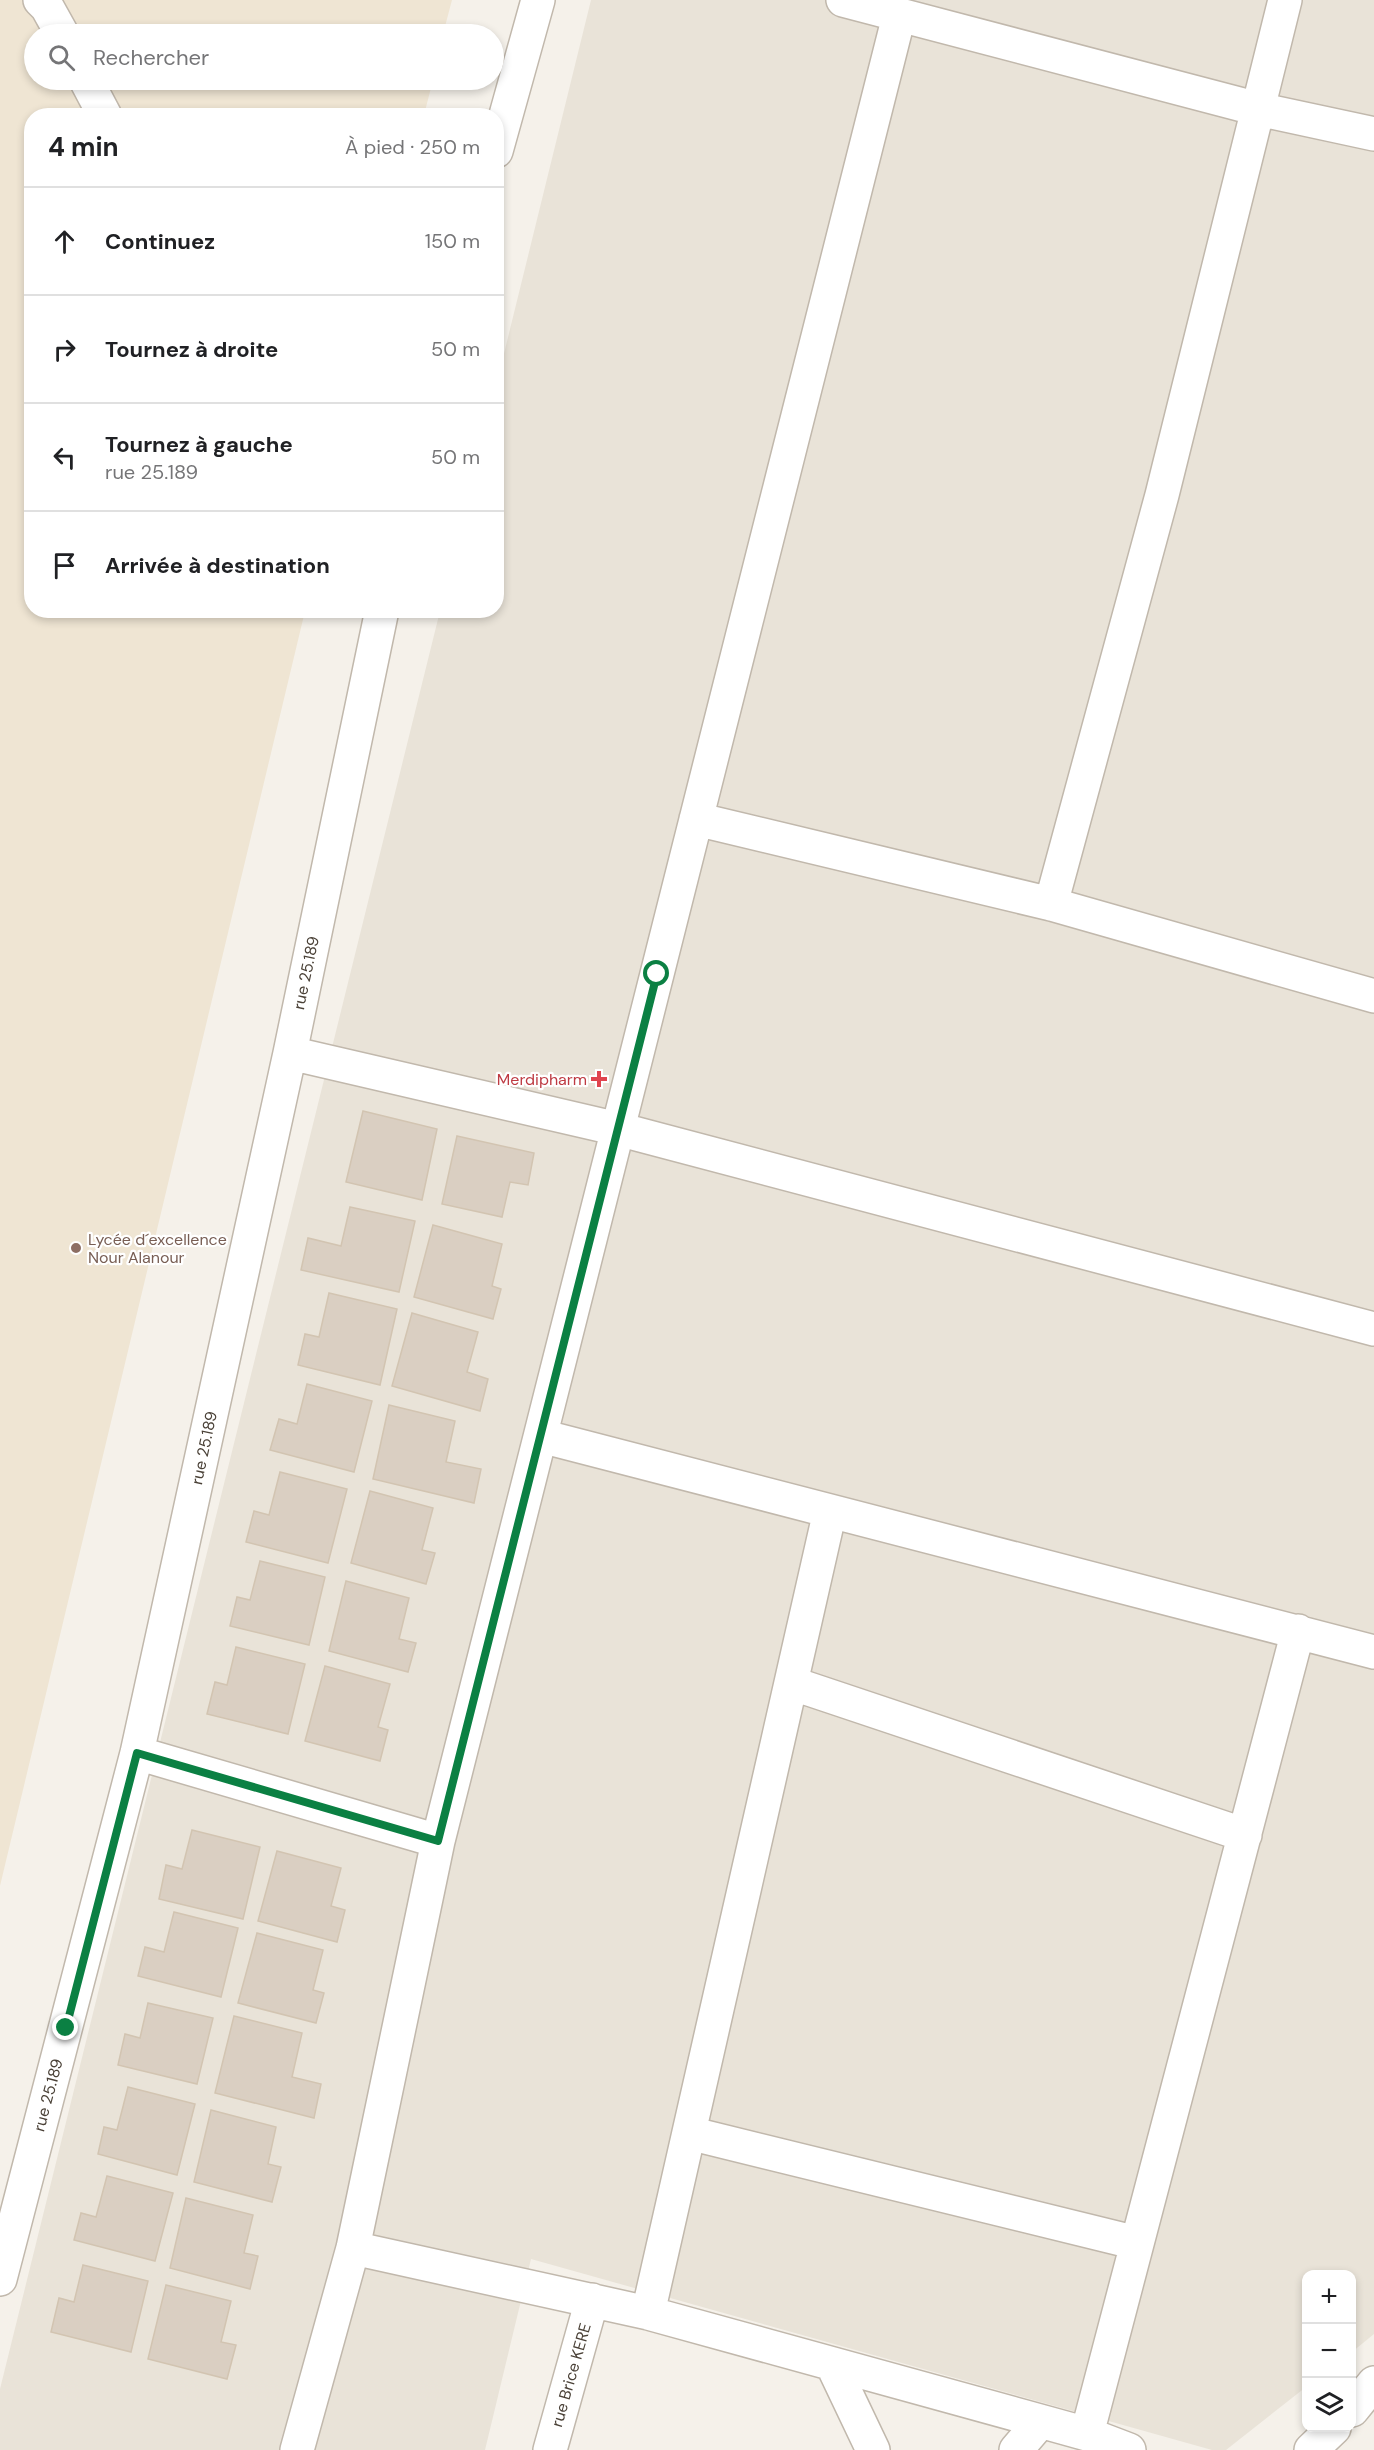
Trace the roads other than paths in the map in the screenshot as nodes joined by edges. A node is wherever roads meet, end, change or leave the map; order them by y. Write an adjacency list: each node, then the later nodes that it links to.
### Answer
1 (40, 0): 6 (street)
2 (538, 0): 10 (street)
3 (843, 0): 5 (street)
4 (1285, 0): 9 (street)
5 (899, 16): 9 (street); 13 (street)
6 (56, 24)
7 (91, 90): 8 (street)
8 (101, 108)
9 (1258, 109): 11 (street); 14 (street)
10 (504, 122)
11 (1374, 134)
12 (379, 618): 16 (street, rue 25.189)
13 (696, 819): 14 (street); 17 (street)
14 (1051, 904): 15 (street)
15 (1374, 996)
16 (290, 1053): 17 (street); 24 (street, rue 25.189)
17 (618, 1130): 18 (street); 19 (street)
18 (1374, 1329)
19 (540, 1436): 20 (street); 26 (street)
20 (830, 1511): 21 (street); 23 (street)
21 (1298, 1631): 22 (street); 25 (street)
22 (1374, 1652)
23 (791, 1683): 25 (street); 27 (street)
24 (137, 1753): 26 (street); 30 (street, rue 25.189)
25 (1245, 1835): 28 (street)
26 (438, 1841): 29 (street)
27 (689, 2133): 28 (street); 32 (street)
28 (1137, 2243): 38 (street)
29 (353, 2248): 31 (street); 39 (street)
30 (0, 2279)
31 (592, 2300): 32 (street); 40 (street, rue Brice KERE)
32 (648, 2313): 33 (street)
33 (832, 2364): 36 (street); 41 (street)
34 (1374, 2383): 35 (street)
35 (1356, 2405)
36 (1040, 2422): 38 (street); 42 (street)
37 (1329, 2432): 44 (street)
38 (1087, 2434): 43 (street)
39 (297, 2450)
40 (550, 2450)
41 (873, 2450)
42 (1016, 2450)
43 (1129, 2450)
44 (1311, 2450)

